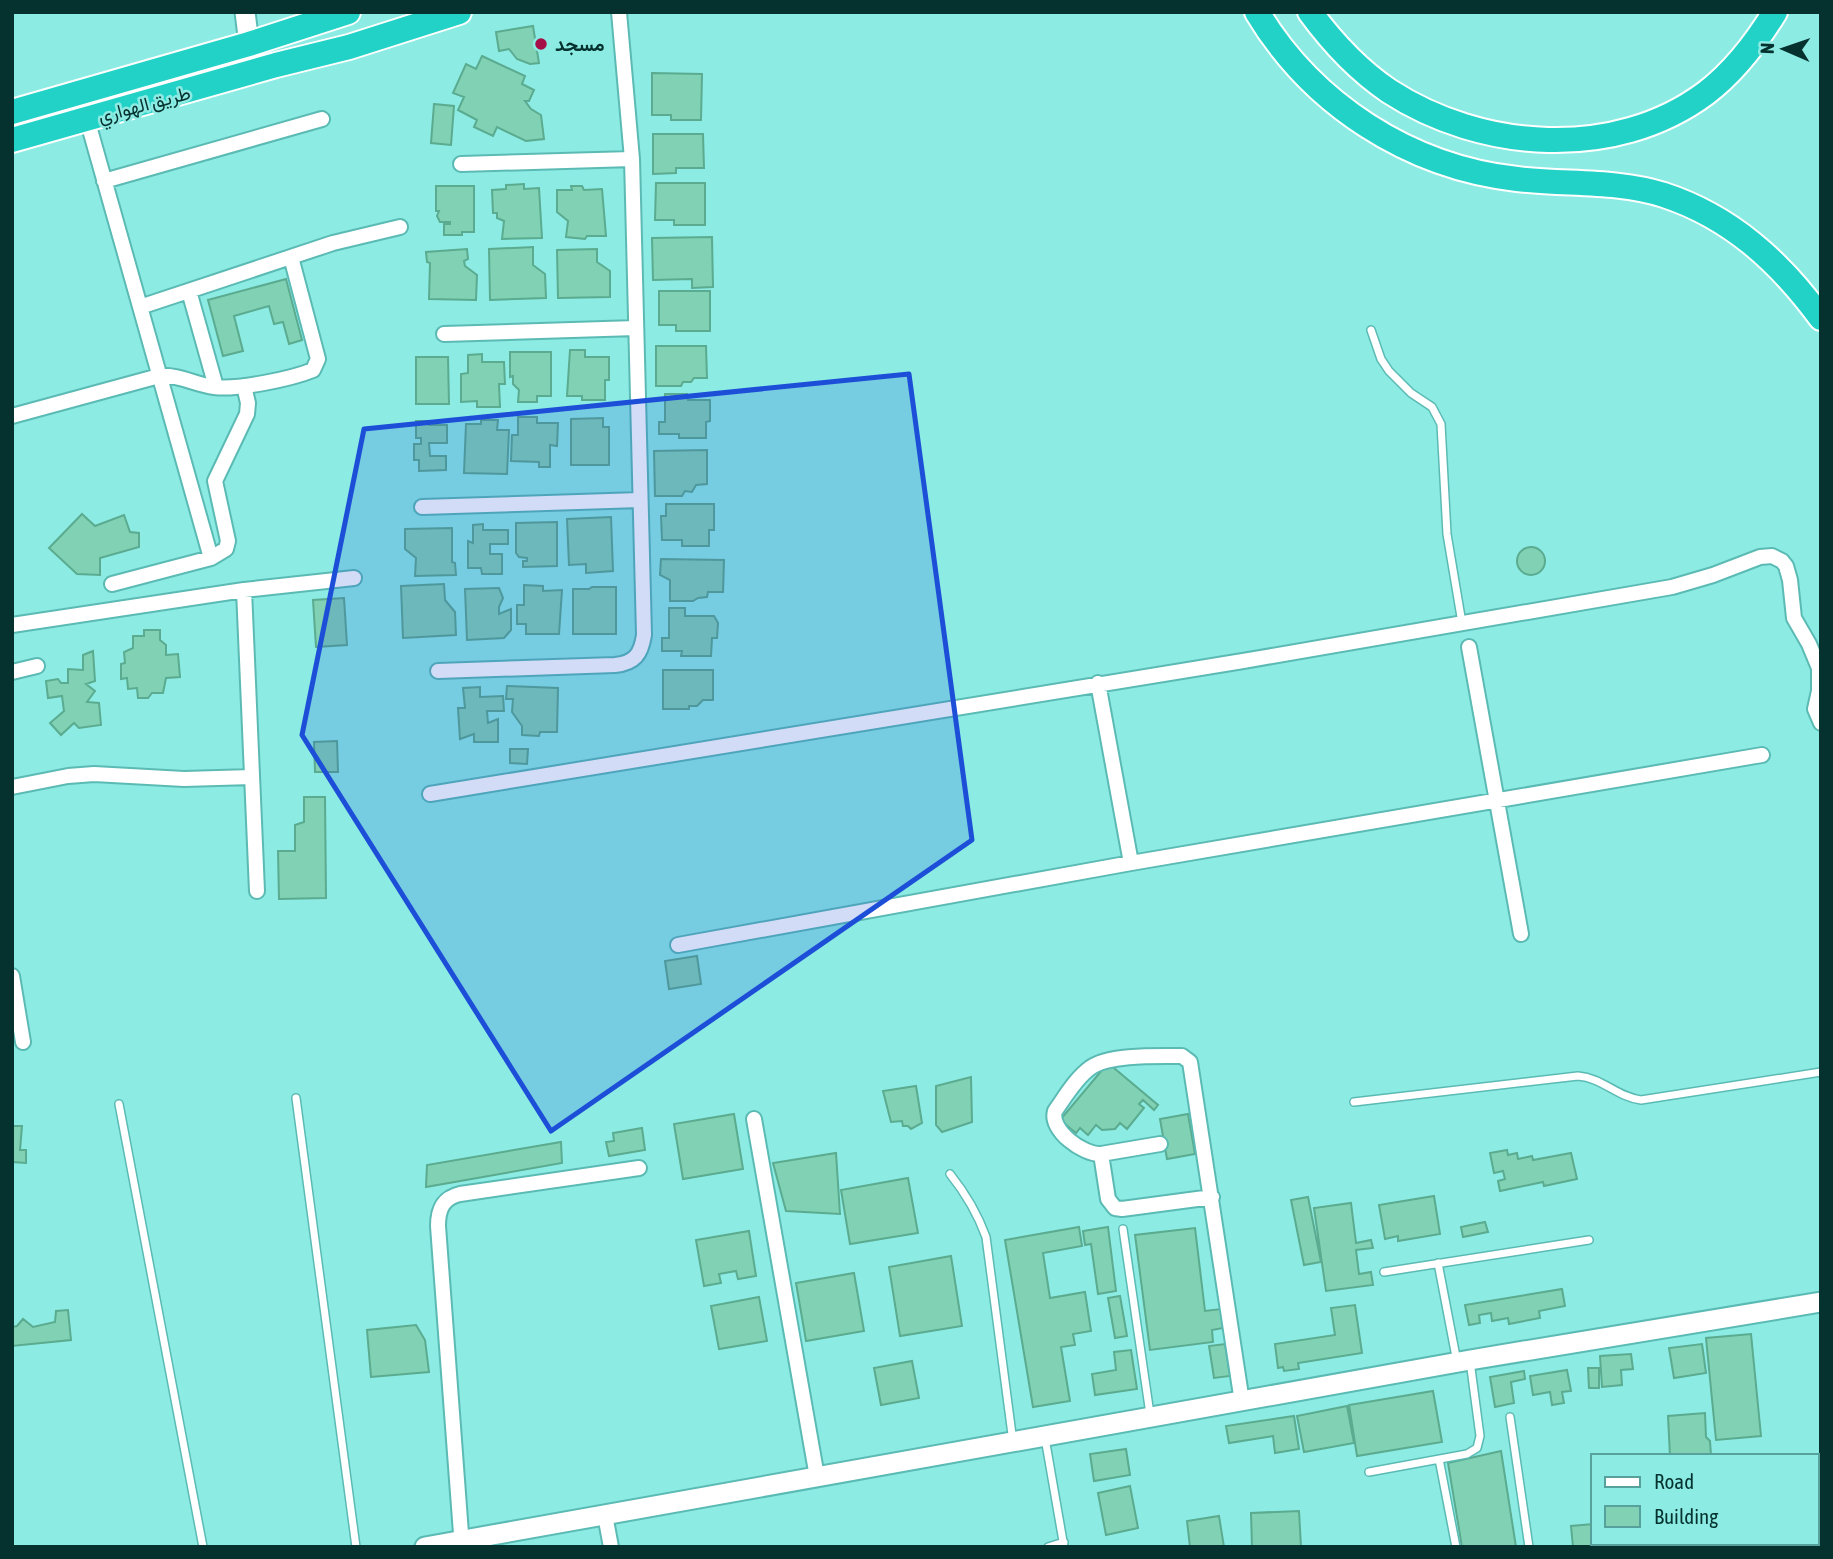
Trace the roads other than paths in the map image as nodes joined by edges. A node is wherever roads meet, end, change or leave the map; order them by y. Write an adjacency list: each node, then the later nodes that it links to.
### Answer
1 (245, 12): 8 (street)
2 (348, 12): 8 (highway, طريق الهواري)
3 (459, 12): 10 (highway, طريق الهواري)
4 (619, 12): 13 (street)
5 (1257, 12): 20 (highway)
6 (1310, 12): 7 (highway)
7 (1775, 12)
8 (249, 44): 9 (highway, طريق الهواري)
9 (12, 112)
10 (87, 119): 12 (highway, طريق الهواري); 15 (street)
11 (322, 120): 15 (street)
12 (12, 141)
13 (632, 159): 14 (street); 21 (street)
14 (461, 164)
15 (104, 181): 19 (street)
16 (400, 227): 17 (street)
17 (291, 257): 18 (street); 25 (street)
18 (189, 291): 19 (street); 26 (street)
19 (140, 307): 24 (street)
20 (1821, 318)
21 (636, 328): 23 (street); 28 (street)
22 (1371, 330): 34 (lane)
23 (444, 334)
24 (159, 376): 26 (street); 27 (street); 30 (street)
25 (244, 386): 26 (street); 30 (street)
26 (216, 387)
27 (12, 415)
28 (640, 500): 29 (street); 38 (street)
29 (422, 506)
30 (211, 558): 32 (street)
31 (354, 578): 33 (street)
32 (113, 584)
33 (244, 590): 35 (street); 43 (street)
34 (1462, 624): 40 (street); 41 (street)
35 (12, 625)
36 (1469, 647): 46 (street)
37 (37, 666): 39 (street)
38 (438, 671)
39 (12, 672)
40 (1098, 683): 45 (street); 47 (street)
41 (1821, 723)
42 (1762, 755): 46 (street)
43 (252, 777): 44 (street); 48 (street)
44 (12, 787)
45 (430, 794)
46 (1497, 800): 47 (street); 49 (street)
47 (1131, 863): 50 (street)
48 (257, 891)
49 (1521, 934)
50 (678, 945)
51 (12, 976): 52 (street)
52 (23, 1042)
53 (1821, 1072): 55 (lane)
54 (296, 1098): 81 (lane)
55 (1354, 1102)
56 (119, 1104): 80 (lane)
57 (754, 1119): 76 (street)
58 (1160, 1144): 59 (street)
59 (1101, 1154): 62 (street); 62 (street)
60 (639, 1168): 78 (street)
61 (950, 1174): 73 (lane)
62 (1212, 1197): 69 (street)
63 (1123, 1229): 71 (lane)
64 (1589, 1240): 65 (lane)
65 (1438, 1263): 66 (lane); 68 (lane)
66 (1384, 1272)
67 (1821, 1302): 68 (street)
68 (1463, 1361): 69 (street); 74 (lane)
69 (1242, 1402): 71 (street)
70 (1510, 1417): 86 (lane)
71 (1150, 1419): 72 (street)
72 (1045, 1437): 73 (street); 79 (lane)
73 (1013, 1443): 76 (street)
74 (1439, 1459): 75 (lane); 85 (lane)
75 (1369, 1472)
76 (817, 1477): 77 (street)
77 (605, 1515): 78 (street); 83 (street)
78 (461, 1544): 82 (street)
79 (1064, 1545): 84 (lane)
80 (203, 1547)
81 (356, 1547)
82 (425, 1547)
83 (611, 1547)
84 (1048, 1547)
85 (1455, 1547)
86 (1529, 1547)

